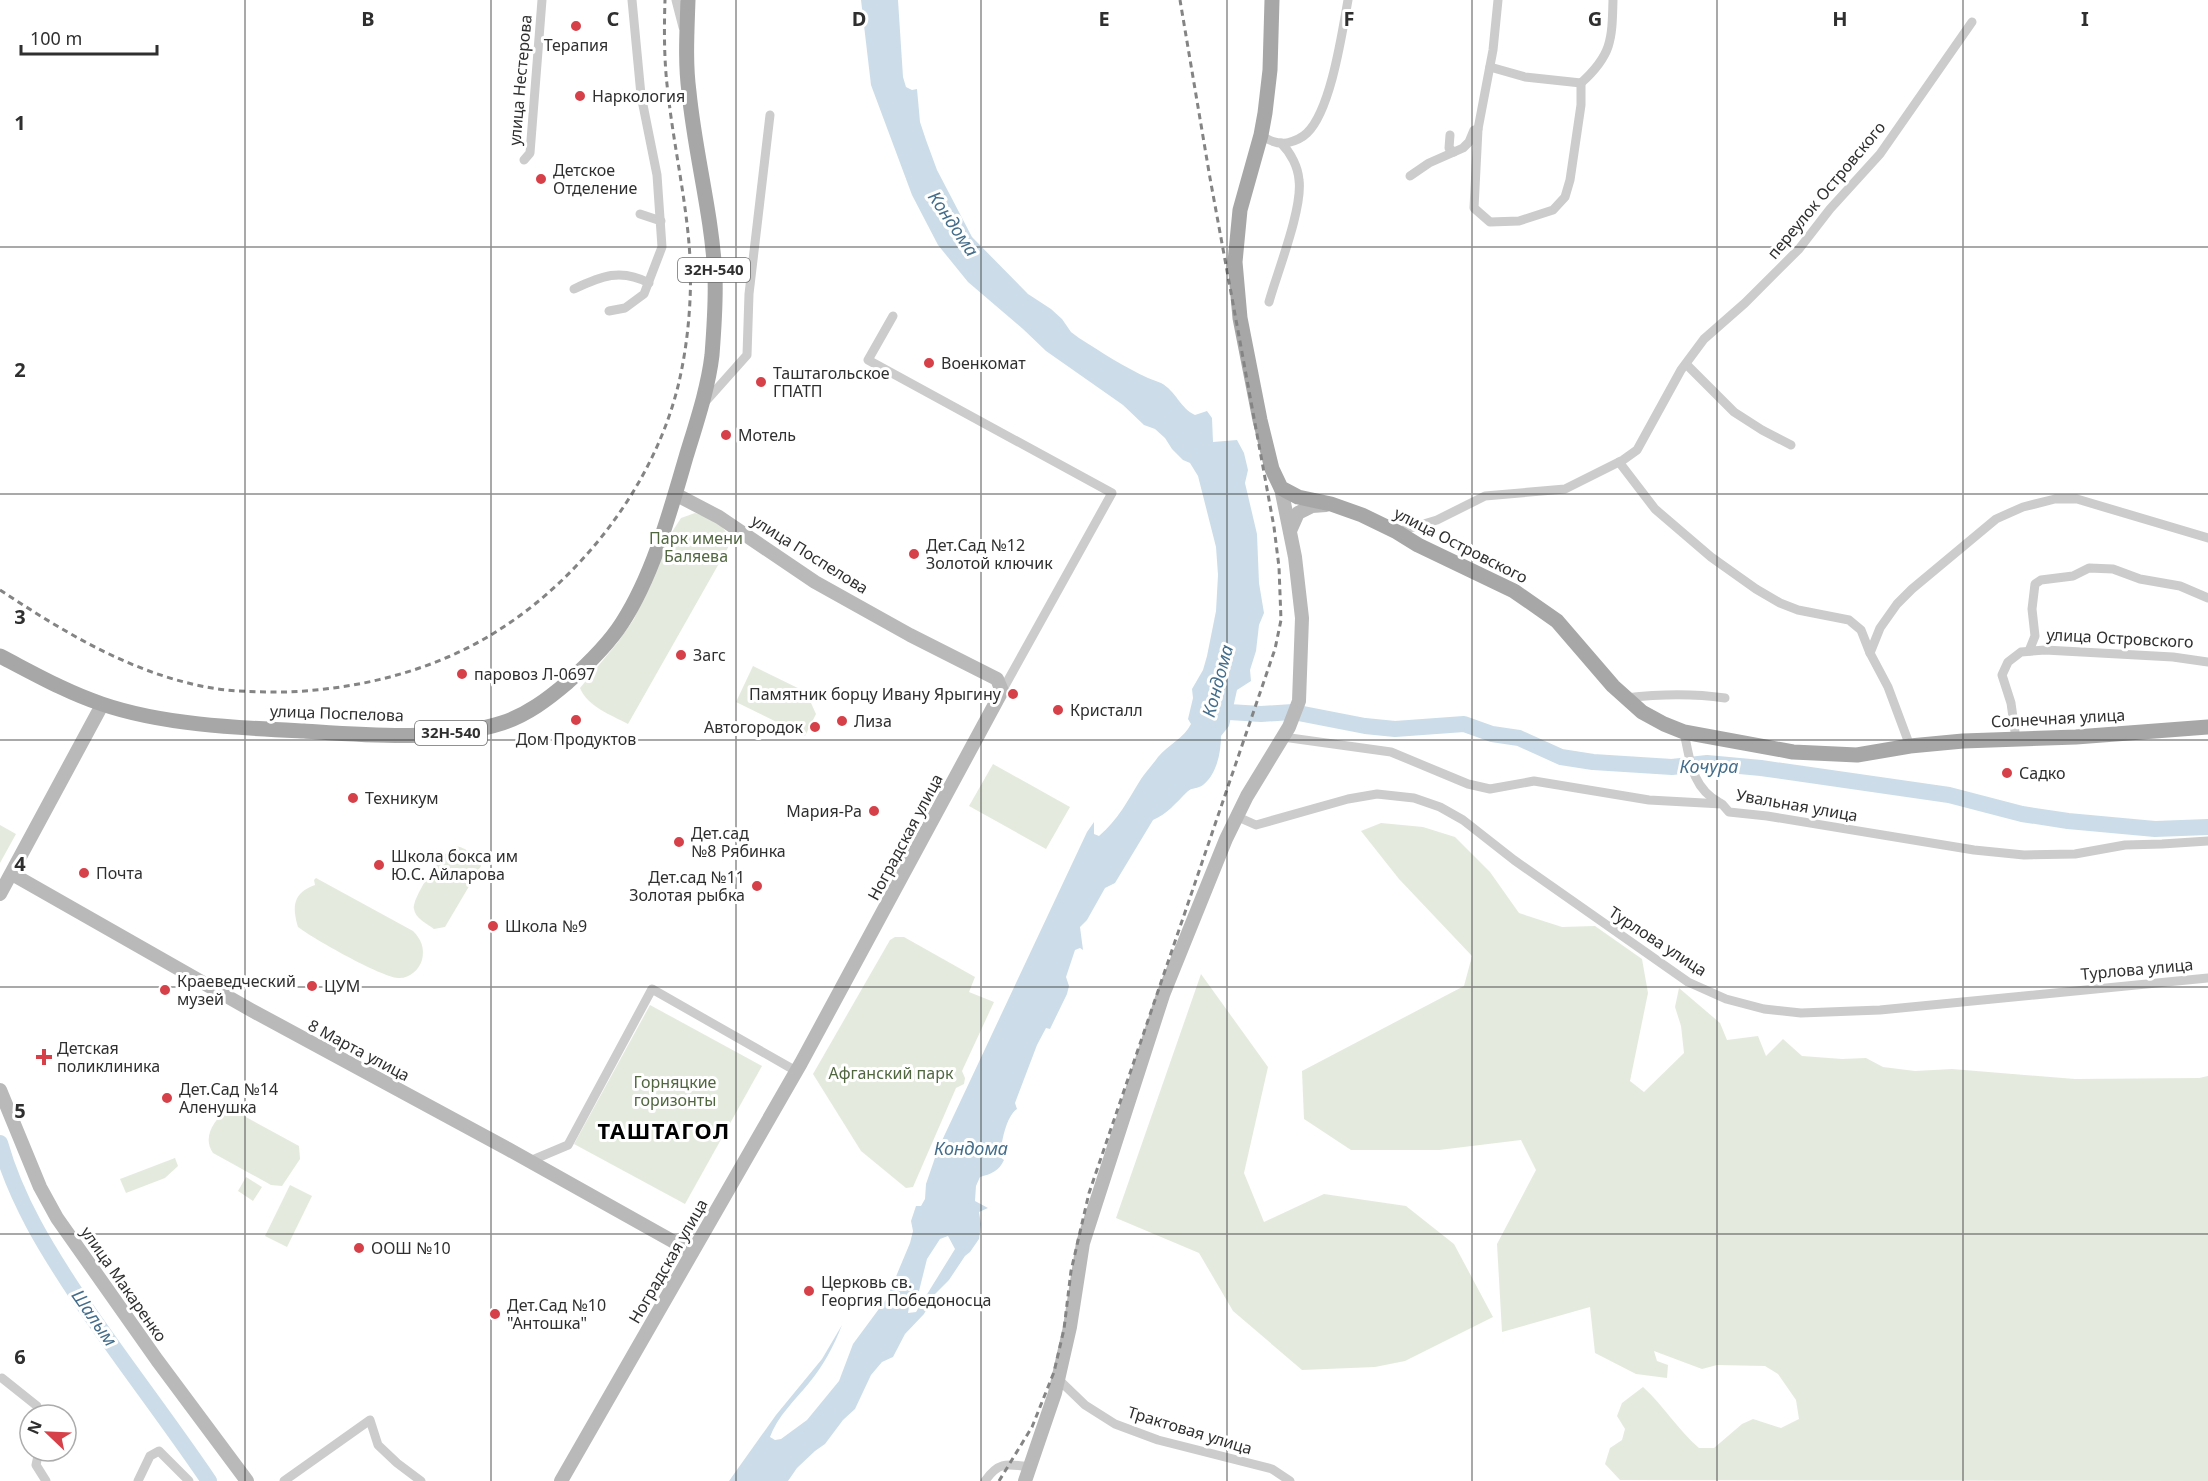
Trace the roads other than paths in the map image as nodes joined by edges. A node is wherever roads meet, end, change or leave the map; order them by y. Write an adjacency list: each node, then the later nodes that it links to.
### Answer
1 (542, 0): 19 (street, улица Нестерова)
2 (632, 0): 22 (street)
3 (676, 0): 10 (street)
4 (688, 0): 10 (main road, 32Н-540)
5 (1272, 0): 15 (main road)
6 (1348, 0): 17 (street)
7 (1498, 0): 11 (street)
8 (1613, 0): 12 (street)
9 (1972, 22): 28 (street, переулок Островского)
10 (687, 44): 29 (main road, 32Н-540)
11 (1490, 67): 12 (street); 14 (street)
12 (1581, 83): 14 (street)
13 (770, 114): 29 (street)
14 (1478, 129): 18 (street)
15 (1261, 135): 17 (street); 32 (main road)
16 (1450, 135): 18 (street)
17 (1281, 143): 25 (street)
18 (1454, 152): 20 (street)
19 (524, 160)
20 (1410, 176)
21 (640, 214): 22 (street)
22 (660, 221): 23 (street)
23 (649, 283): 24 (street); 26 (street)
24 (574, 289)
25 (1269, 302)
26 (609, 311)
27 (893, 316): 43 (street, Ноградская улица)
28 (1686, 363): 30 (street); 31 (street, переулок Островского)
29 (701, 406): 33 (main road, 32Н-540)
30 (1791, 445)
31 (1619, 462): 35 (street, переулок Островского); 40 (street)
32 (1281, 488): 34 (main road, улица Островского); 36 (street)
33 (675, 494): 43 (street, улица Поспелова); 46 (main road, улица Поспелова / 32Н-540)
34 (1331, 504): 35 (main road, улица Островского); 36 (street)
35 (1397, 532): 44 (main road, улица Островского)
36 (1290, 533): 48 (street)
37 (2208, 537): 40 (street)
38 (2208, 598): 39 (street, улица Островского)
39 (2030, 651): 42 (street, улица Островского); 50 (street, улица Островского)
40 (1870, 653): 51 (street)
41 (0, 657): 46 (main road, улица Поспелова / 32Н-540)
42 (2208, 662)
43 (1002, 691): 58 (street, Ноградская улица)
44 (1625, 698): 45 (street); 49 (main road, улица Островского)
45 (1725, 698)
46 (102, 705): 55 (street)
47 (2208, 727): 50 (main road, Солнечная улица)
48 (1286, 732): 52 (street, Увальная улица); 53 (street)
49 (1684, 732): 51 (main road, улица Островского); 52 (street)
50 (2016, 739): 51 (main road, Солнечная улица)
51 (1910, 746)
52 (1722, 804): 54 (street, Увальная улица)
53 (1238, 817): 57 (street, Турлова улица); 63 (street)
54 (2208, 841)
55 (12, 874): 56 (street); 60 (street, 8 Марта улица)
56 (0, 894)
57 (2208, 978)
58 (796, 1071): 60 (street); 61 (street, Ноградская улица)
59 (0, 1090): 70 (street, улица Макаренко)
60 (530, 1161): 61 (street, 8 Марта улица)
61 (692, 1252): 73 (street, Ноградская улица)
62 (2, 1378): 64 (street)
63 (1057, 1378): 66 (street); 76 (street, Трактовая улица)
64 (33, 1403)
65 (36, 1463): 67 (street)
66 (1030, 1467): 74 (street); 75 (street)
67 (46, 1481)
68 (138, 1481): 69 (street)
69 (189, 1481)
70 (247, 1481)
71 (284, 1481): 72 (street)
72 (422, 1481)
73 (561, 1481)
74 (985, 1481)
75 (1025, 1481)
76 (1290, 1481)

